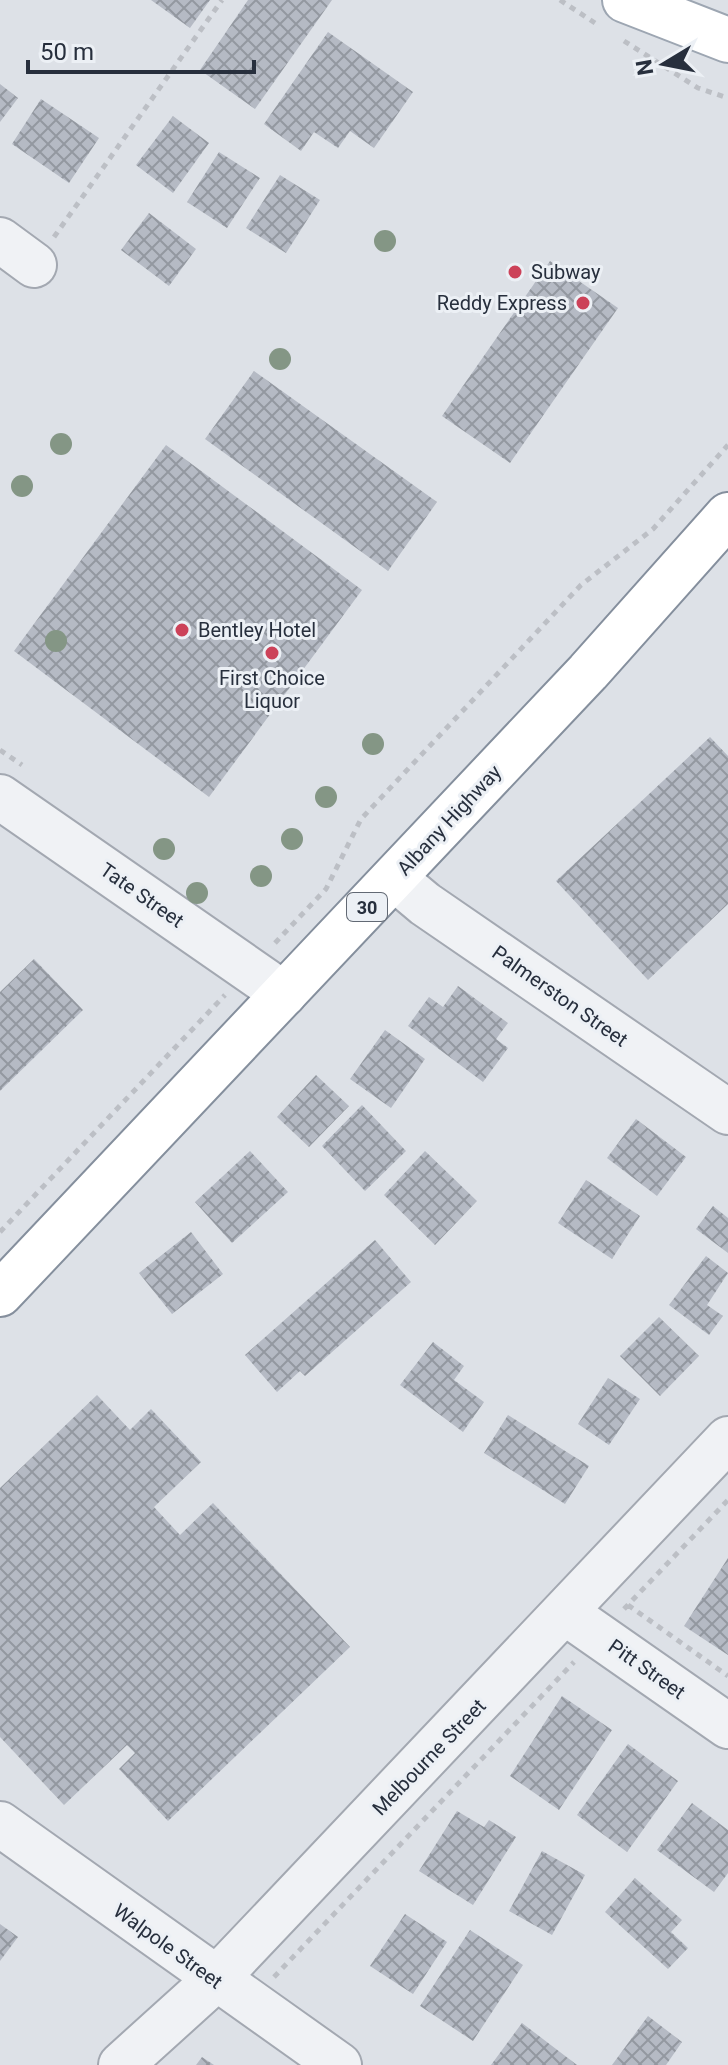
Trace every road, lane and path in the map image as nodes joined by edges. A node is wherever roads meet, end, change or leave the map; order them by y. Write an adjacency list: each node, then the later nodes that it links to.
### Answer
1 (222, 0): 6 (path)
2 (560, 0): 3 (path)
3 (618, 23): 4 (main road); 5 (path)
4 (728, 40)
5 (728, 98)
6 (17, 253)
7 (728, 445): 11 (path)
8 (728, 515): 10 (main road, Albany Highway / 30)
9 (0, 797): 12 (street, Tate Street)
10 (394, 878): 12 (main road, Albany Highway / 30); 14 (street, Palmerston Street)
11 (274, 944)
12 (284, 994): 16 (main road, Albany Highway / 30)
13 (226, 995): 15 (path)
14 (728, 1112)
15 (0, 1232)
16 (0, 1294)
17 (728, 1439): 19 (street, Melbourne Street)
18 (728, 1500): 19 (path)
19 (613, 1602): 20 (street, Melbourne Street); 22 (path)
20 (566, 1613): 23 (street, Pitt Street); 25 (street, Melbourne Street)
21 (583, 1653): 26 (path)
22 (728, 1676)
23 (728, 1726)
24 (0, 1824): 25 (street, Walpole Street)
25 (215, 1980): 27 (street, Melbourne Street); 28 (street, Walpole Street)
26 (271, 1980)
27 (121, 2065)
28 (339, 2065)

